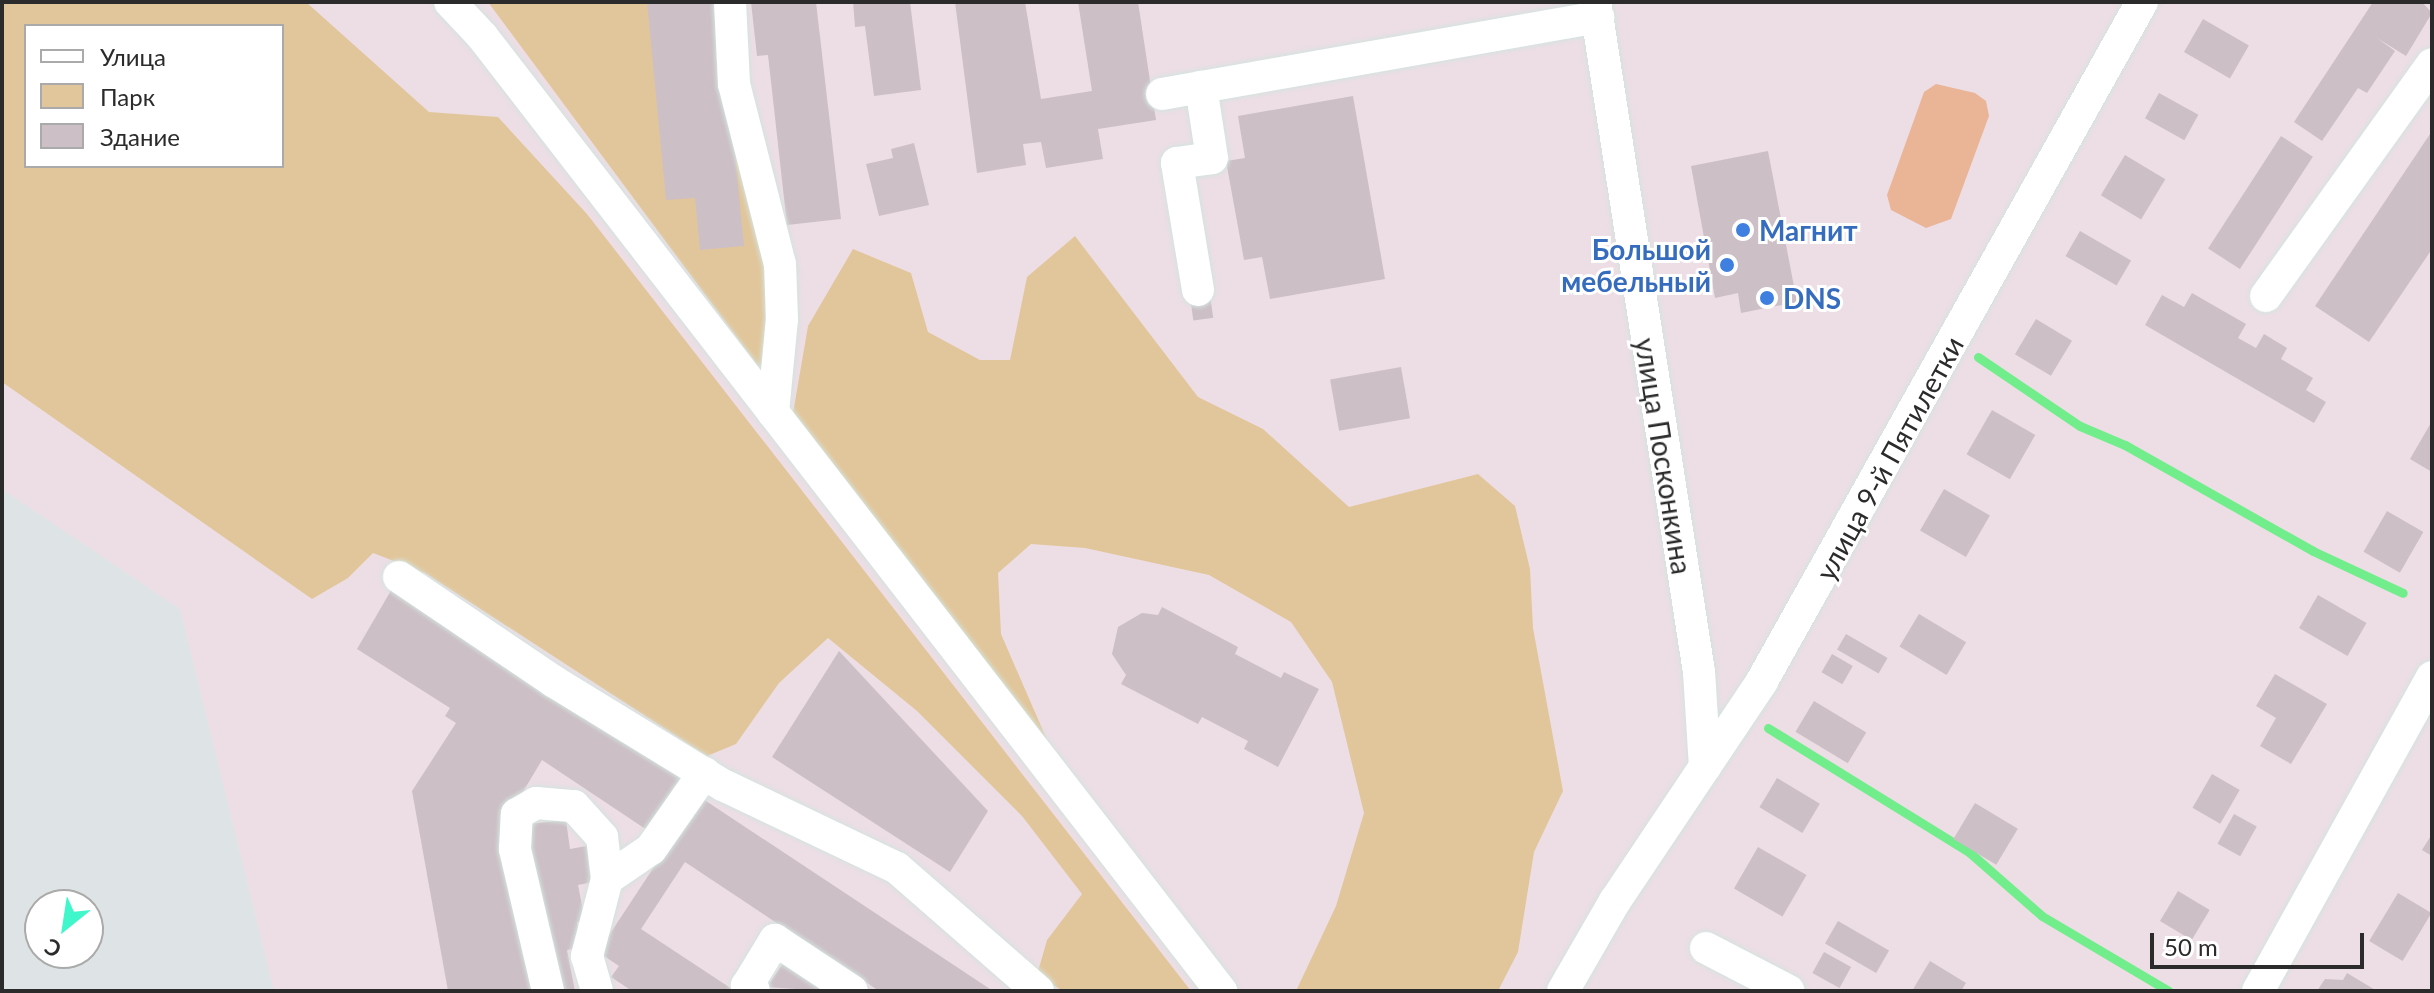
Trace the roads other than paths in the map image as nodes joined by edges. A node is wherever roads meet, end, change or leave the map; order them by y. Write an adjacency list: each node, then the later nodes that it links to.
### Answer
1 (450, 2): 10 (street)
2 (730, 2): 10 (street)
3 (2142, 2): 13 (street, улица 9-й Пятилетки)
4 (1597, 10): 6 (street); 13 (street, улица Посконкина)
5 (2432, 64): 9 (street)
6 (1201, 87): 7 (street); 8 (street)
7 (1162, 94)
8 (1198, 290)
9 (2266, 296)
10 (773, 413): 22 (street)
11 (399, 577): 14 (street)
12 (2432, 677): 25 (street)
13 (1705, 767): 23 (street, улица 9-й Пятилетки)
14 (704, 773): 15 (street); 21 (street)
15 (607, 879): 17 (street); 18 (street)
16 (1706, 948): 24 (street)
17 (548, 991)
18 (597, 991)
19 (754, 991): 20 (street)
20 (852, 991)
21 (1038, 991)
22 (1221, 991)
23 (1563, 991)
24 (1789, 991)
25 (2258, 991)

